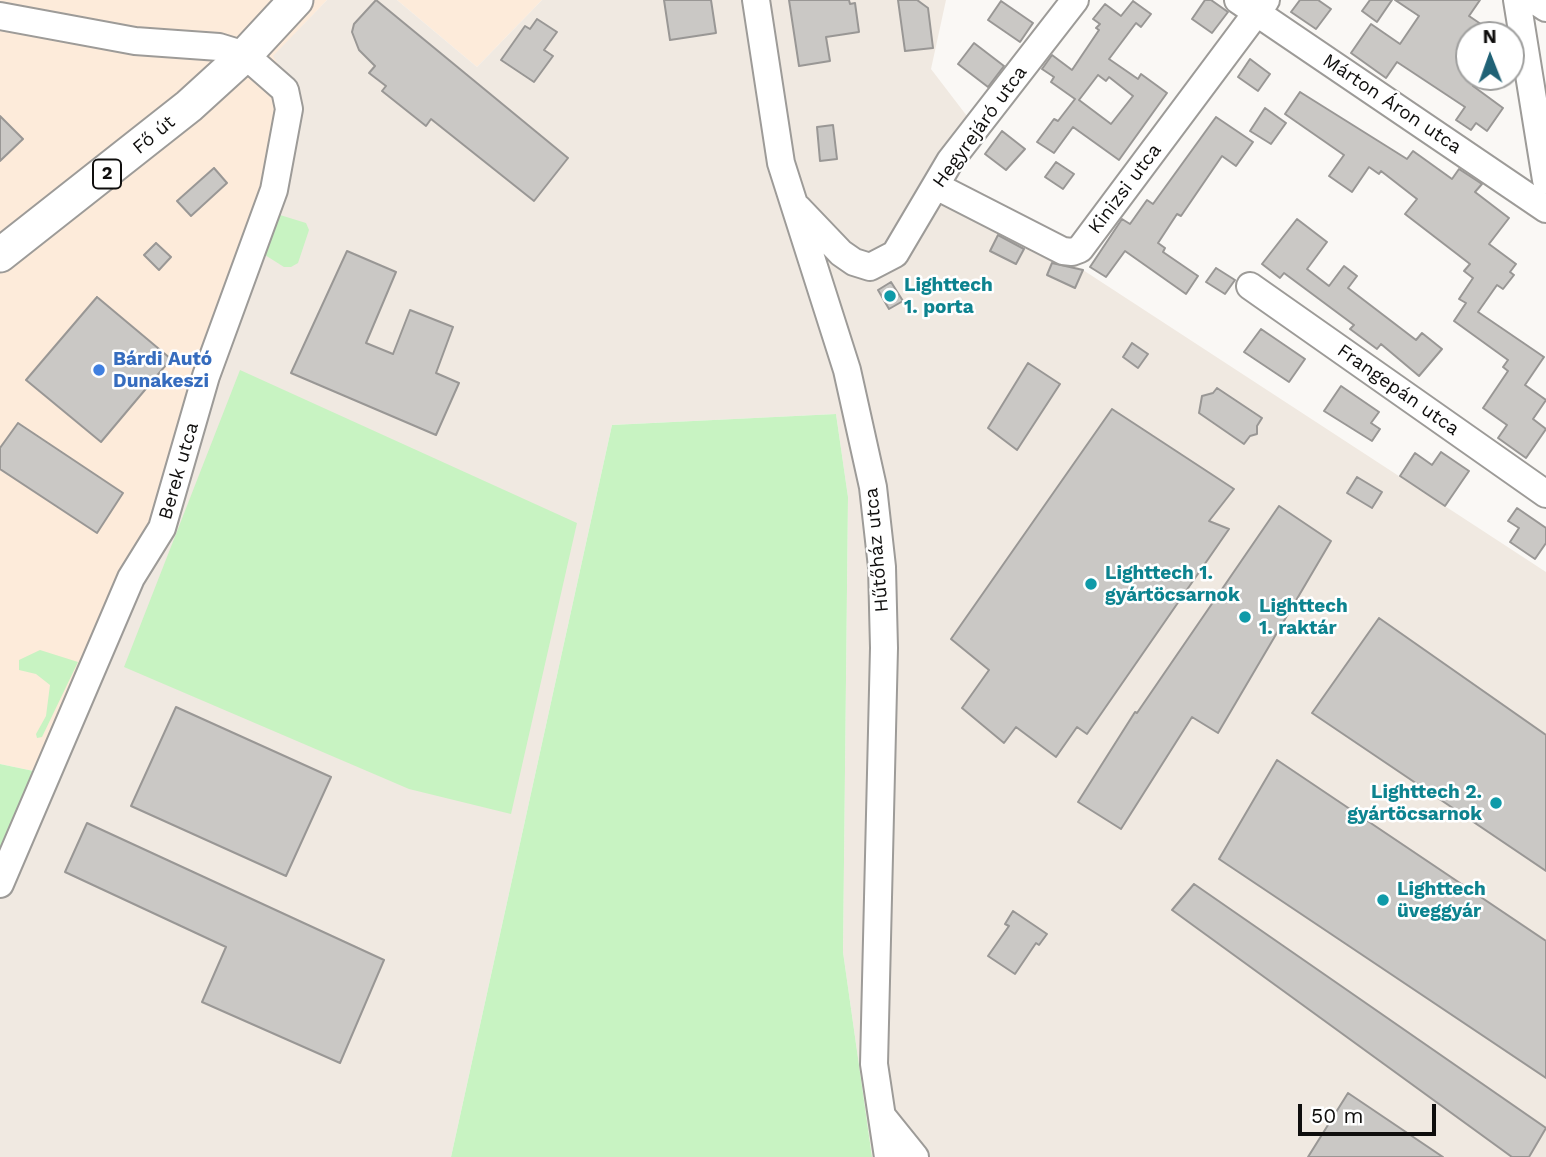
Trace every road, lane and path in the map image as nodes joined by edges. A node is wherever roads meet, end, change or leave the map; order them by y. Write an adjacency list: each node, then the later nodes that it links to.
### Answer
1 (296, 0): 9 (main road, Fő út / 2)
2 (756, 0): 12 (street, Hűtőház utca)
3 (1075, 0): 11 (street, Hegyrejáró utca)
4 (1517, 0): 10 (street)
5 (1534, 0): 7 (street)
6 (1253, 4): 11 (street, Kinizsi utca); 13 (street, Márton Áron utca)
7 (1546, 8)
8 (0, 16): 9 (street)
9 (244, 55): 14 (main road, Fő út / 2); 19 (street, Berek utca)
10 (1546, 180)
11 (936, 186): 15 (street, Hegyrejáró utca)
12 (793, 203): 15 (street); 17 (street, Hűtőház utca)
13 (1546, 209)
14 (0, 256)
15 (854, 262): 17 (street)
16 (1250, 286): 18 (street, Frangepán utca)
17 (819, 287): 20 (street, Hűtőház utca)
18 (1546, 494)
19 (0, 884)
20 (881, 1115): 21 (street, Hűtőház utca); 22 (street)
21 (888, 1157)
22 (915, 1157)

